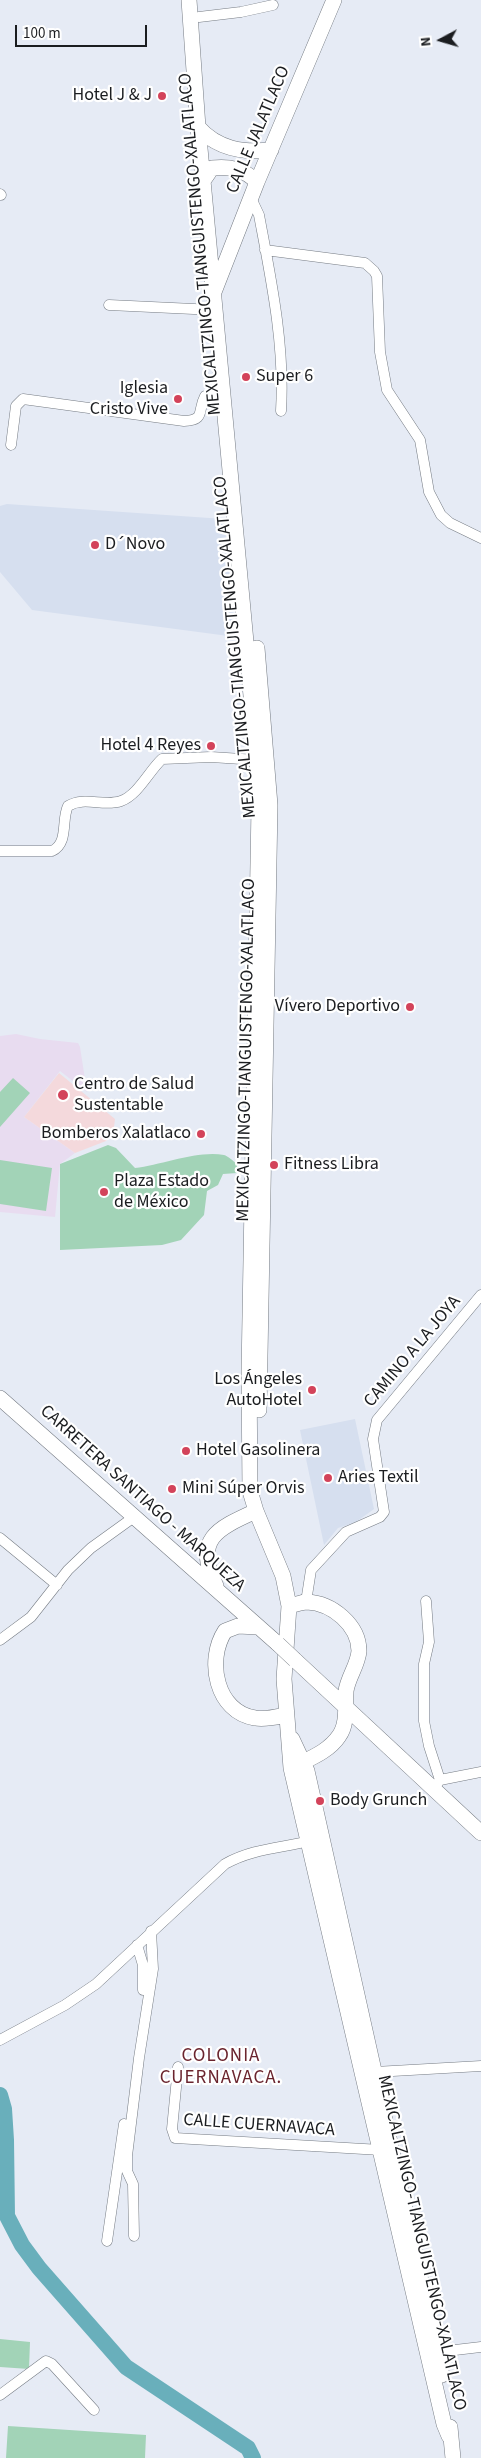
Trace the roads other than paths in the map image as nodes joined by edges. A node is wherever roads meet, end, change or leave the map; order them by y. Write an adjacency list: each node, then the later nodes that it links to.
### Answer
1 (189, 0): 6 (main road, MEXICALTZINGO-TIANGUISTENGO-XALATLACO)
2 (197, 0): 5 (main road, MEXICALTZINGO-TIANGUISTENGO-XALATLACO)
3 (334, 0): 7 (main road, CALLE JALATLACO)
4 (273, 5): 5 (street)
5 (199, 16): 6 (main road, MEXICALTZINGO-TIANGUISTENGO-XALATLACO)
6 (205, 130): 7 (main road); 8 (main road); 9 (main road, MEXICALTZINGO-TIANGUISTENGO-XALATLACO); 10 (main road, MEXICALTZINGO-TIANGUISTENGO-XALATLACO)
7 (277, 135): 8 (main road, CALLE JALATLACO)
8 (271, 150): 11 (main road, CALLE JALATLACO)
9 (212, 168): 10 (main road); 11 (main road); 14 (main road, MEXICALTZINGO-TIANGUISTENGO-XALATLACO)
10 (203, 181): 15 (main road, MEXICALTZINGO-TIANGUISTENGO-XALATLACO)
11 (257, 182): 12 (main road, CALLE JALATLACO)
12 (251, 198): 13 (street); 14 (main road, CALLE JALATLACO)
13 (266, 250): 19 (street); 21 (street)
14 (222, 276): 15 (main road, CALLE JALATLACO); 26 (main road, MEXICALTZINGO-TIANGUISTENGO-XALATLACO)
15 (214, 293): 17 (main road, MEXICALTZINGO-TIANGUISTENGO-XALATLACO)
16 (109, 305): 17 (street)
17 (215, 310): 18 (main road, MEXICALTZINGO-TIANGUISTENGO-XALATLACO)
18 (223, 395): 20 (street); 22 (main road, MEXICALTZINGO-TIANGUISTENGO-XALATLACO)
19 (281, 411)
20 (11, 445)
21 (481, 538)
22 (257, 760): 23 (street); 26 (main road, MEXICALTZINGO-TIANGUISTENGO-XALATLACO)
23 (0, 851)
24 (481, 1295): 32 (street, CAMINO A LA JOYA)
25 (0, 1398): 27 (main road, CARRETERA SANTIAGO - MARQUEZA)
26 (255, 1507): 30 (main road); 33 (main road, MEXICALTZINGO-TIANGUISTENGO-XALATLACO)
27 (134, 1517): 29 (street); 30 (main road, CARRETERA SANTIAGO - MARQUEZA)
28 (0, 1538): 29 (street)
29 (57, 1585): 35 (street)
30 (218, 1592): 34 (main road, CARRETERA SANTIAGO - MARQUEZA)
31 (426, 1601): 42 (street)
32 (306, 1602): 33 (main road); 36 (main road)
33 (289, 1606): 39 (main road, MEXICALTZINGO-TIANGUISTENGO-XALATLACO)
34 (258, 1627): 37 (main road, CARRETERA SANTIAGO - MARQUEZA, bridge); 39 (main road)
35 (0, 1640)
36 (349, 1679): 37 (main road); 38 (main road)
37 (319, 1681): 38 (main road, CARRETERA SANTIAGO - MARQUEZA)
38 (347, 1709): 40 (main road); 42 (main road, CARRETERA SANTIAGO - MARQUEZA)
39 (286, 1715): 40 (main road, MEXICALTZINGO-TIANGUISTENGO-XALATLACO)
40 (297, 1765): 44 (main road, MEXICALTZINGO-TIANGUISTENGO-XALATLACO)
41 (481, 1772): 42 (street)
42 (437, 1784): 43 (main road, CARRETERA SANTIAGO - MARQUEZA)
43 (481, 1833)
44 (316, 1840): 45 (street); 50 (main road, MEXICALTZINGO-TIANGUISTENGO-XALATLACO); 51 (main road, MEXICALTZINGO-TIANGUISTENGO-XALATLACO)
45 (151, 1932): 46 (street); 52 (street)
46 (136, 1945): 47 (street); 53 (street)
47 (0, 2040)
48 (481, 2066): 50 (street)
49 (178, 2067): 51 (street, CALLE CUERNAVACA)
50 (375, 2072): 55 (main road, MEXICALTZINGO-TIANGUISTENGO-XALATLACO)
51 (381, 2150): 58 (main road, MEXICALTZINGO-TIANGUISTENGO-XALATLACO)
52 (134, 2236)
53 (107, 2241)
54 (481, 2347): 55 (street)
55 (438, 2352): 58 (main road, MEXICALTZINGO-TIANGUISTENGO-XALATLACO)
56 (0, 2394): 57 (street)
57 (94, 2410)
58 (449, 2436): 59 (main road)
59 (453, 2458)

